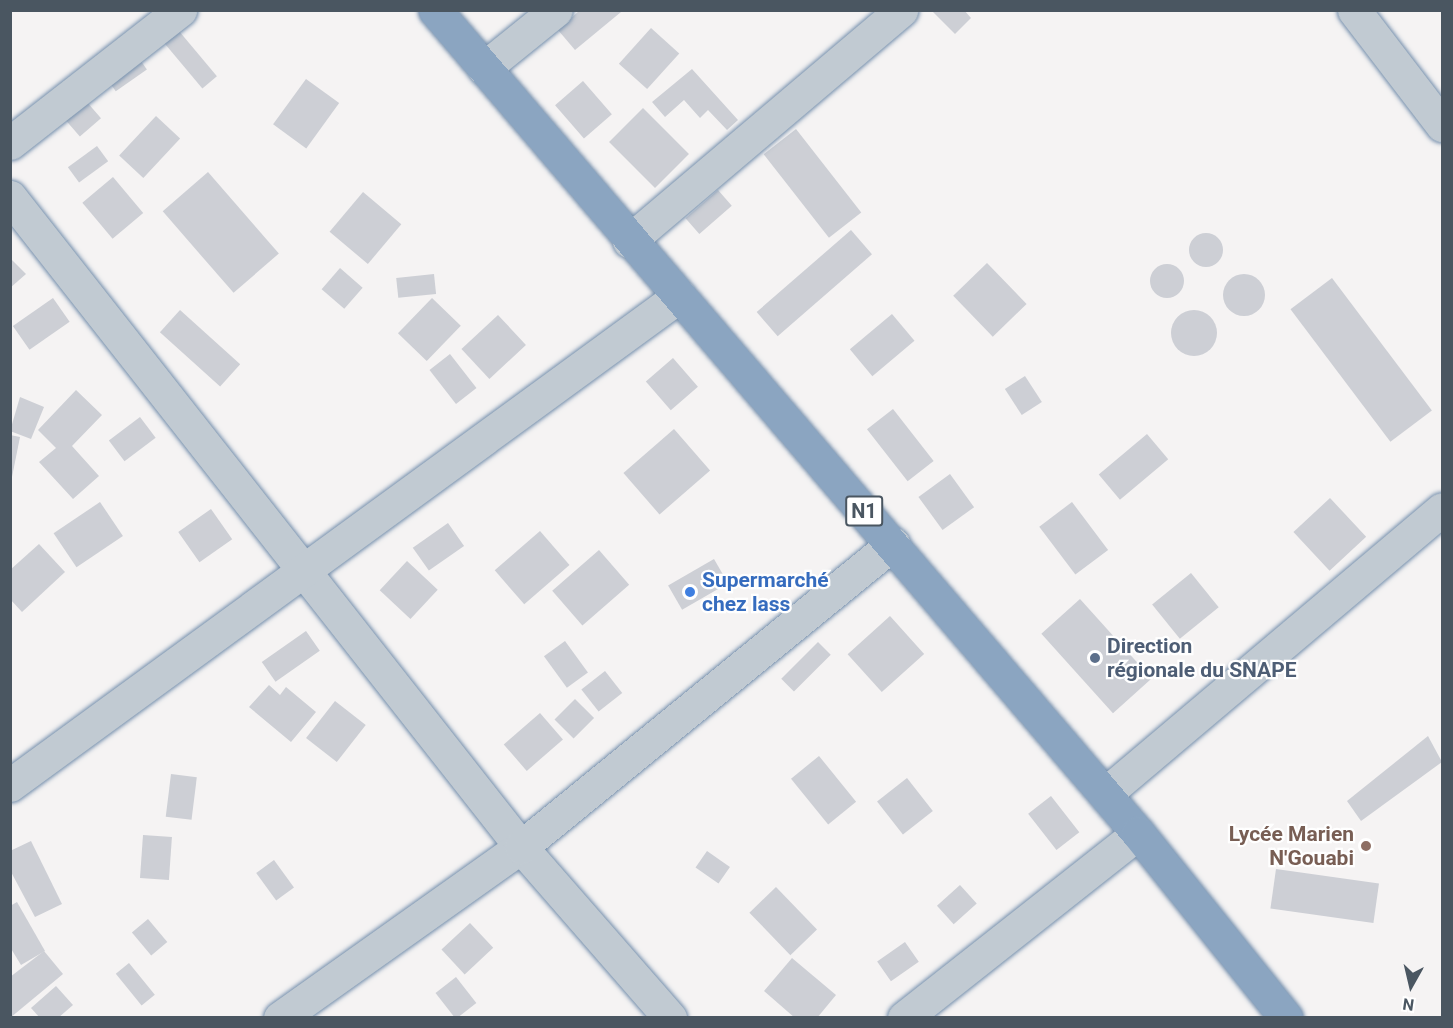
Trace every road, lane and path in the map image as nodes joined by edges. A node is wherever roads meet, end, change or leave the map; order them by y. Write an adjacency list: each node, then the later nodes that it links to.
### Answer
1 (180, 10): 8 (street)
2 (435, 10): 6 (highway, N1)
3 (556, 10): 6 (street)
4 (901, 10): 10 (street)
5 (1354, 10): 7 (street)
6 (484, 68): 10 (highway, N1)
7 (1443, 125)
8 (10, 143)
9 (10, 197): 14 (street)
10 (629, 242): 11 (highway, N1)
11 (679, 296): 13 (highway, N1); 14 (street)
12 (1443, 509): 16 (street)
13 (893, 544): 16 (highway, N1); 18 (street)
14 (302, 570): 15 (street); 18 (street)
15 (10, 785)
16 (1105, 794): 17 (highway, N1)
17 (1138, 833): 21 (street); 22 (highway, N1)
18 (521, 846): 19 (street); 20 (street)
19 (280, 1017)
20 (670, 1017)
21 (904, 1017)
22 (1286, 1017)

